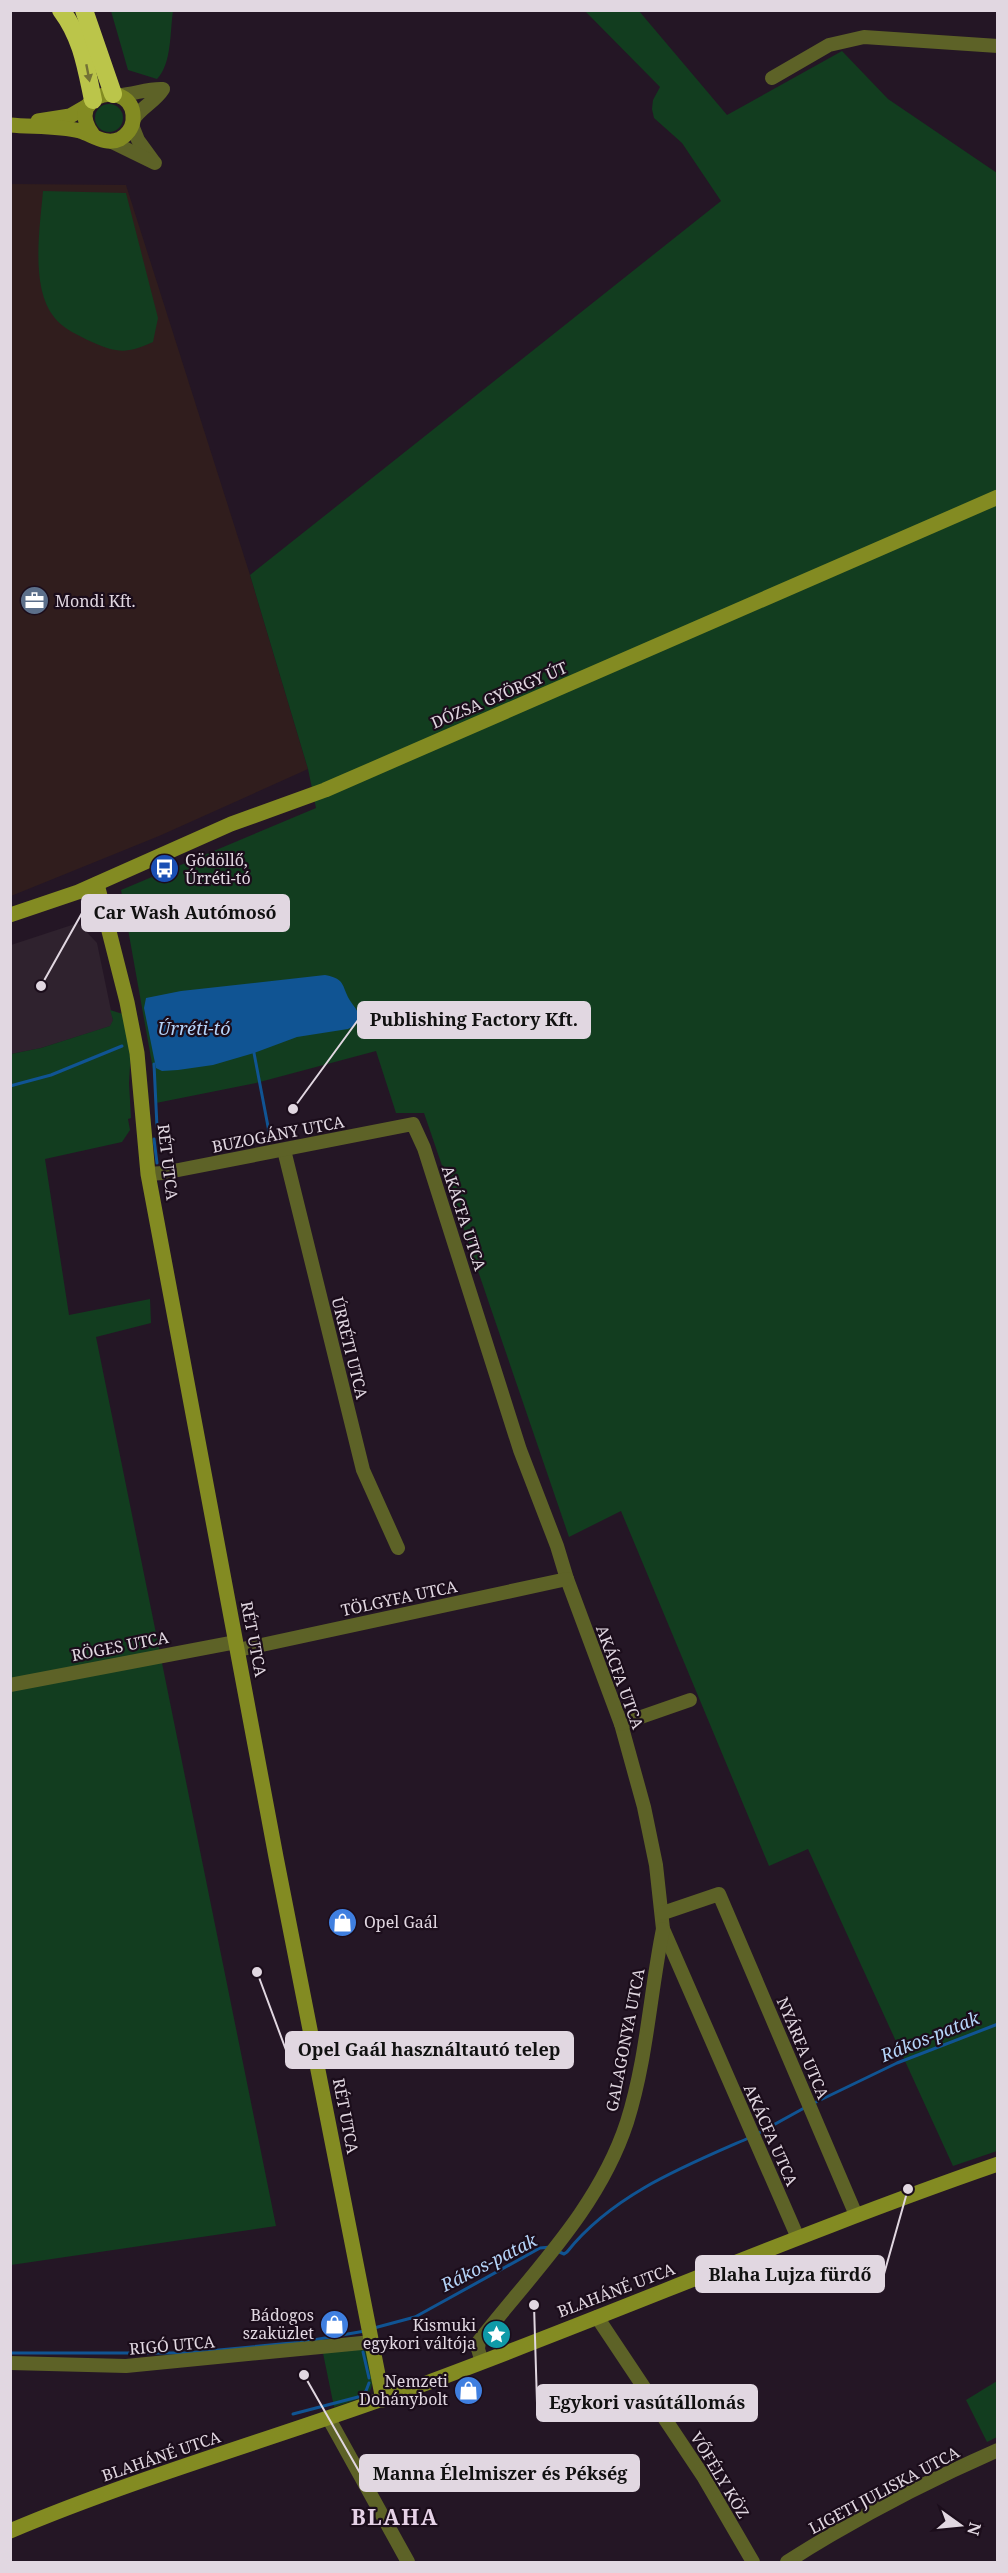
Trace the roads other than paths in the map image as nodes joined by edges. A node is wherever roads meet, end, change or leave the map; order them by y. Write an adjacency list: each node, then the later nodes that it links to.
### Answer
1 (61, 10): 6 (highway, one-way to 6)
2 (84, 10): 5 (highway)
3 (998, 46): 4 (street)
4 (772, 78)
5 (115, 94): 6 (street); 7 (street); 7 (street)
6 (91, 102): 8 (street); 9 (street)
7 (132, 123): 10 (street); 10 (street)
8 (10, 125): 9 (street)
9 (93, 135): 10 (street)
10 (110, 141)
11 (998, 497): 12 (street, DÓZSA GYÖRGY ÚT)
12 (97, 884): 13 (street, DÓZSA GYÖRGY ÚT); 16 (street, RÉT UTCA)
13 (10, 915)
14 (413, 1124): 15 (street, BUZOGÁNY UTCA); 18 (street, AKÁCFA UTCA)
15 (284, 1150): 16 (street, BUZOGÁNY UTCA); 17 (street, ÚRRÉTI UTCA)
16 (148, 1173): 19 (street, RÉT UTCA)
17 (398, 1548)
18 (567, 1579): 19 (street, TÖLGYFA UTCA); 22 (street, AKÁCFA UTCA)
19 (237, 1646): 20 (street, RÖGES UTCA); 29 (street, RÉT UTCA)
20 (10, 1685)
21 (690, 1700): 22 (street)
22 (621, 1724): 23 (street, AKÁCFA UTCA)
23 (663, 1913): 24 (street, AKÁCFA UTCA); 26 (street, NYÁRFA UTCA)
24 (663, 1929): 27 (street, AKÁCFA UTCA); 30 (street, GALAGONYA UTCA)
25 (998, 2164): 26 (street, BLAHÁNÉ UTCA)
26 (856, 2215): 27 (street, BLAHÁNÉ UTCA)
27 (798, 2238): 28 (street, BLAHÁNÉ UTCA)
28 (597, 2317): 30 (street, BLAHÁNÉ UTCA); 37 (street, VŐFÉLY KÖZ)
29 (370, 2334): 31 (street, RIGÓ UTCA); 32 (street, RÉT UTCA)
30 (482, 2362): 32 (street, BLAHÁNÉ UTCA)
31 (10, 2363)
32 (383, 2400): 33 (street, BLAHÁNÉ UTCA)
33 (329, 2419): 35 (street, BLAHÁNÉ UTCA); 36 (street)
34 (998, 2450): 38 (street, LIGETI JULISKA UTCA)
35 (10, 2531)
36 (408, 2562)
37 (753, 2562)
38 (787, 2562)

